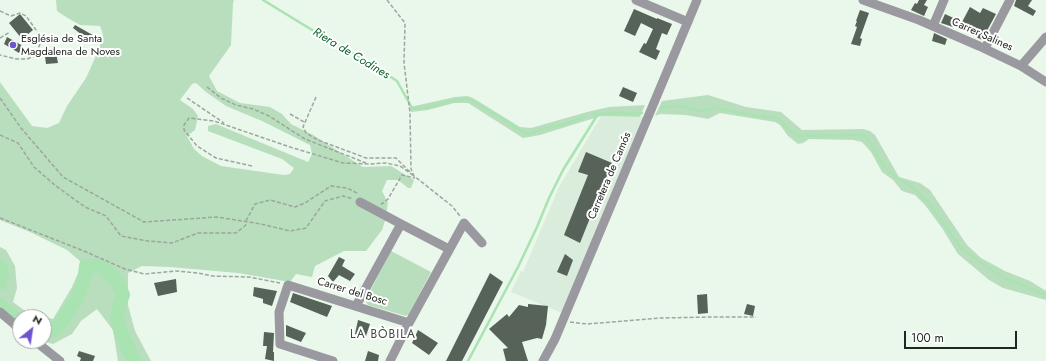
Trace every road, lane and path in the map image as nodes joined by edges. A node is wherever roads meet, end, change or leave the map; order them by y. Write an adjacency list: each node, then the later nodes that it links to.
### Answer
1 (387, 0): 27 (path)
2 (636, 0): 8 (street)
3 (697, 0): 8 (street, Carretera de Camós)
4 (863, 0): 9 (street, Carrer Salines)
5 (944, 0): 9 (street, Carrer Salines)
6 (1010, 0): 13 (street)
7 (0, 11): 14 (path)
8 (688, 22): 41 (street, Carretera de Camós)
9 (933, 26): 13 (street, Carrer Salines)
10 (10, 32): 12 (path)
11 (1046, 37): 15 (street)
12 (0, 38)
13 (985, 48): 15 (street, Carrer Salines)
14 (0, 55)
15 (1021, 66): 16 (street, Carrer Salines)
16 (1045, 79)
17 (207, 87): 25 (path)
18 (316, 97): 22 (path)
19 (0, 98): 32 (path)
20 (187, 98): 23 (path)
21 (290, 114): 22 (path)
22 (305, 122): 27 (path)
23 (226, 125): 25 (path); 26 (path)
24 (0, 136): 32 (path)
25 (369, 164): 27 (path)
26 (252, 166)
27 (414, 176): 28 (path)
28 (416, 178): 30 (path); 33 (path)
29 (360, 198): 32 (path); 32 (path); 34 (street)
30 (377, 202)
31 (0, 218): 37 (path)
32 (247, 222)
33 (464, 223): 35 (street); 36 (street)
34 (401, 224): 36 (street); 38 (street)
35 (482, 242)
36 (449, 249): 43 (street)
37 (288, 285): 38 (street, Carrer del Bosc); 46 (street)
38 (356, 306): 43 (street, Carrer del Bosc)
39 (0, 312): 42 (street)
40 (756, 317): 41 (path)
41 (562, 320): 48 (street, Carretera de Camós)
42 (12, 322)
43 (409, 323): 47 (street)
44 (45, 349): 45 (street)
45 (60, 361)
46 (333, 361)
47 (390, 361)
48 (544, 361)

